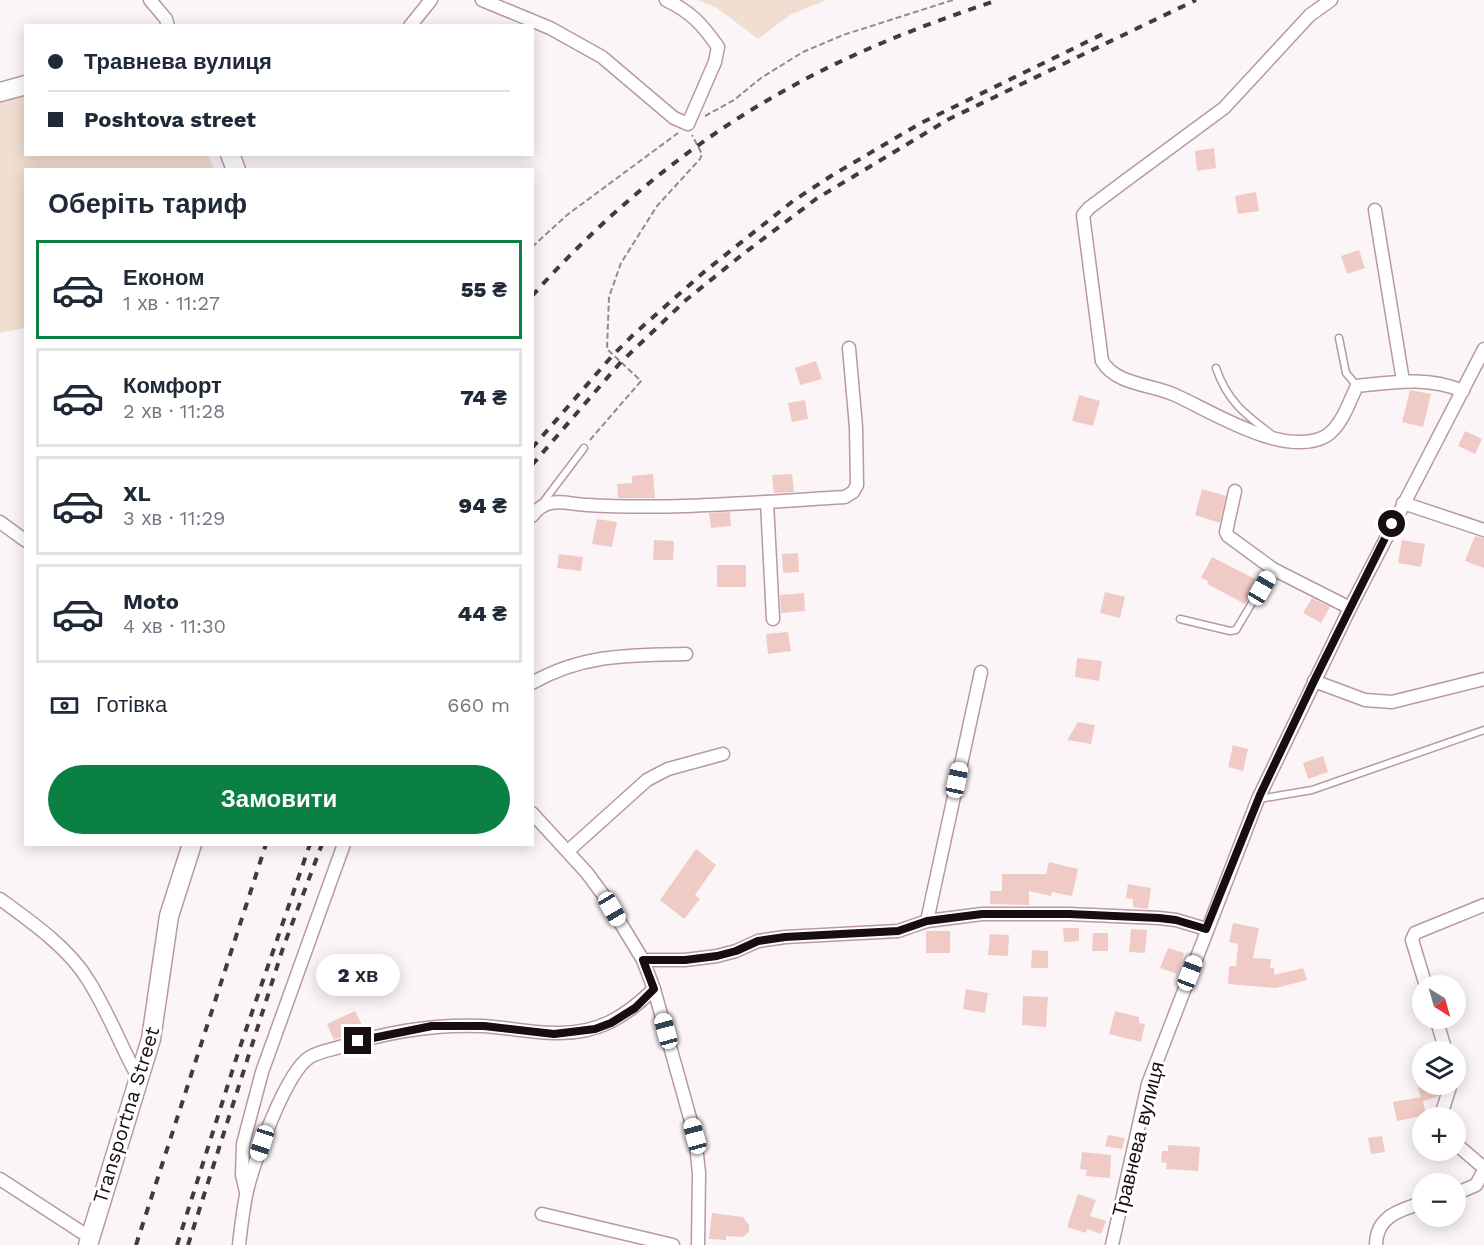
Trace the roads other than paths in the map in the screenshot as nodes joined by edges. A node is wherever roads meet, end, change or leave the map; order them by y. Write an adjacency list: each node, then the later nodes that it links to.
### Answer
1 (150, 0): 6 (street)
2 (431, 0): 7 (street)
3 (482, 0): 4 (street)
4 (666, 0)
5 (1331, 0): 18 (street)
6 (167, 24)
7 (412, 24)
8 (24, 86): 9 (street)
9 (0, 92)
10 (1375, 210): 15 (street)
11 (1339, 338): 16 (lane)
12 (849, 348): 21 (street)
13 (1484, 349): 17 (street, Травнева вулиця)
14 (1216, 368): 18 (lane)
15 (1403, 381): 16 (street); 17 (street)
16 (1357, 386): 18 (street)
17 (1463, 391): 22 (street, Травнева вулиця)
18 (1278, 439)
19 (584, 448): 23 (lane)
20 (1235, 491): 27 (street)
21 (767, 502): 23 (street); 29 (street)
22 (1403, 503): 25 (street); 28 (street, Травнева вулиця)
23 (534, 514)
24 (0, 522): 26 (street)
25 (1484, 530)
26 (24, 540)
27 (1273, 569): 28 (street); 30 (lane)
28 (1350, 608): 35 (street, Травнева вулиця)
29 (773, 619)
30 (1180, 619)
31 (686, 654): 34 (street)
32 (981, 672): 45 (street)
33 (1484, 679): 35 (street)
34 (534, 681)
35 (1314, 681): 38 (street, Травнева вулиця)
36 (1484, 730): 38 (lane)
37 (723, 754): 42 (street)
38 (1258, 799): 46 (street, Травнева вулиця)
39 (534, 815): 42 (street)
40 (191, 846): 50 (street, Transportna Street)
41 (343, 846): 55 (street)
42 (568, 851): 47 (street)
43 (0, 899): 50 (street)
44 (1484, 905): 48 (street)
45 (927, 921): 46 (street); 47 (street)
46 (1206, 929): 62 (street, Травнева вулиця)
47 (643, 960): 49 (street)
48 (1423, 975)
49 (654, 989): 55 (street); 61 (street)
50 (139, 1079): 58 (street, Transportna Street)
51 (1466, 1153): 52 (street)
52 (1484, 1169): 54 (street)
53 (1, 1181): 58 (street)
54 (1466, 1189)
55 (246, 1194): 59 (street)
56 (1412, 1206): 63 (street)
57 (542, 1214): 60 (street)
58 (88, 1241)
59 (239, 1245)
60 (673, 1245)
61 (698, 1245)
62 (1112, 1245)
63 (1376, 1245)

